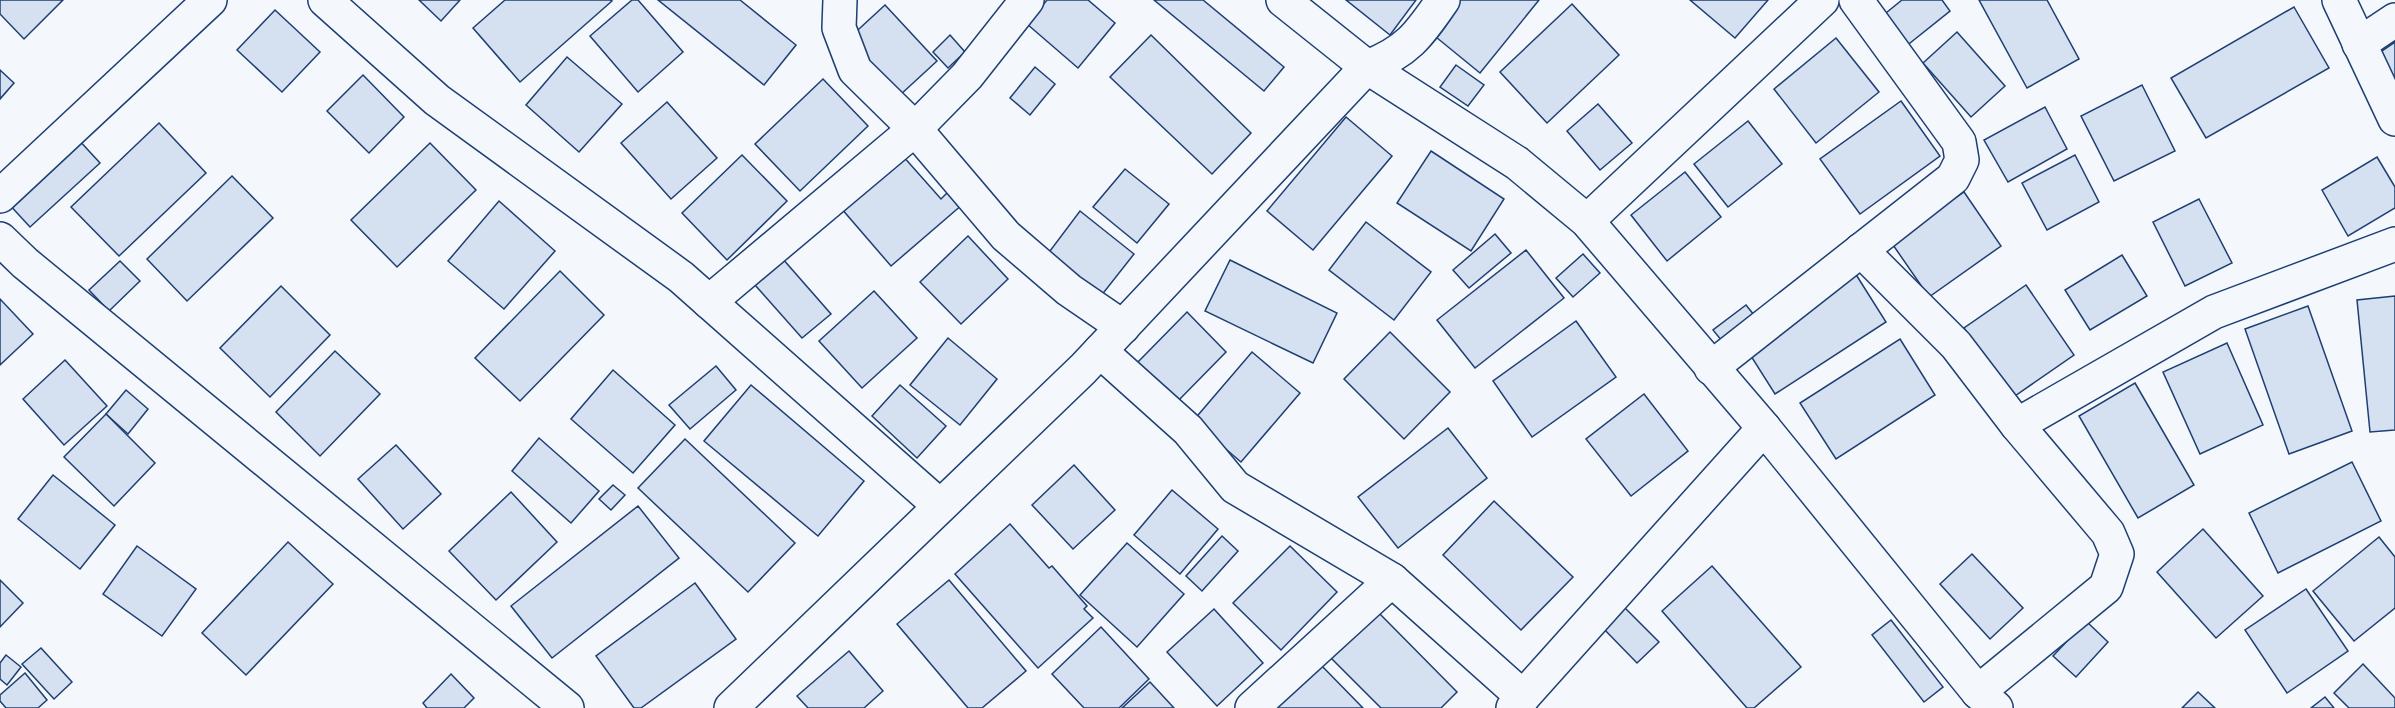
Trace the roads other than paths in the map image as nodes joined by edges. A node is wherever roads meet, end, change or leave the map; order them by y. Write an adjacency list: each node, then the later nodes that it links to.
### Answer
1 (210, 0): 15 (street)
2 (840, 0): 14 (street)
3 (1027, 0): 14 (street)
4 (1283, 0): 12 (street)
5 (1443, 0): 12 (street)
6 (1822, 0): 16 (street)
7 (1856, 0): 19 (street)
8 (2339, 0): 11 (street)
9 (334, 3): 20 (street)
10 (2395, 20): 11 (street)
11 (2359, 44): 13 (street)
12 (1366, 67): 16 (street); 21 (street)
13 (2395, 119)
14 (915, 129): 20 (street); 21 (street)
15 (0, 196)
16 (1587, 221): 23 (street)
17 (0, 239): 30 (street)
18 (2395, 244): 24 (street)
19 (1862, 250): 23 (street); 24 (street)
20 (709, 302): 26 (street)
21 (1123, 327): 22 (street)
22 (1100, 351): 26 (street); 27 (street)
23 (1711, 368): 25 (street)
24 (2017, 425): 28 (street)
25 (1764, 428): 28 (street); 29 (street)
26 (940, 506): 31 (street)
27 (1392, 580): 29 (street); 32 (street)
28 (1987, 700)
29 (1518, 702)
30 (567, 708)
31 (731, 708)
32 (1252, 708)

